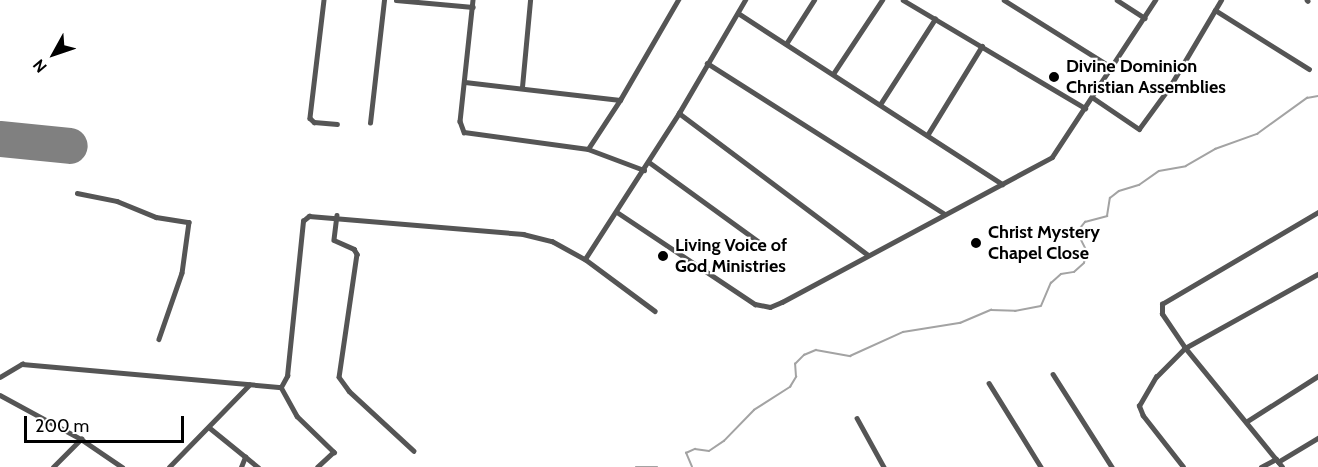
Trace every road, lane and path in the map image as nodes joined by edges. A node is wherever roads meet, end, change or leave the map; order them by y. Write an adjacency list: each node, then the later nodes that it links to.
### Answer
1 (324, 0): 34 (street)
2 (384, 0): 33 (street)
3 (396, 0): 15 (street)
4 (473, 0): 15 (street)
5 (530, 0): 27 (street)
6 (678, 0): 29 (street)
7 (745, 0): 17 (street)
8 (814, 0): 20 (street)
9 (882, 0): 25 (street)
10 (903, 0): 19 (street)
11 (1004, 0): 23 (street)
12 (1118, 0): 18 (street)
13 (1155, 0): 18 (street)
14 (1221, 0): 16 (street)
15 (472, 7): 26 (street)
16 (1215, 10): 24 (street); 28 (street)
17 (738, 14): 20 (street); 22 (street)
18 (1145, 18): 23 (street)
19 (935, 19): 21 (street); 30 (street)
20 (786, 44): 25 (street)
21 (982, 46): 31 (street); 35 (street)
22 (707, 63): 32 (street); 43 (street)
23 (1113, 68): 28 (street)
24 (1309, 69)
25 (833, 74): 30 (street)
26 (465, 82): 27 (street); 36 (street)
27 (522, 87): 29 (street)
28 (1092, 97): 31 (street)
29 (620, 100): 36 (street)
30 (881, 103): 35 (street)
31 (1084, 108): 39 (street)
32 (680, 113): 37 (street); 46 (street)
33 (370, 123)
34 (337, 124)
35 (928, 134): 39 (street)
36 (588, 149): 38 (street)
37 (649, 162): 38 (street); 45 (street)
38 (644, 170): 41 (street)
39 (1002, 184): 43 (street)
40 (77, 193): 50 (street)
41 (616, 212): 46 (street); 47 (street)
42 (1318, 212): 51 (street)
43 (943, 213): 46 (street)
44 (337, 215): 47 (street); 57 (street); 64 (street)
45 (762, 244)
46 (867, 254)
47 (585, 259): 49 (street)
48 (1318, 274): 51 (street)
49 (655, 311)
50 (159, 339)
51 (1185, 348): 60 (street); 76 (street)
52 (1053, 374): 75 (street)
53 (0, 376): 56 (street)
54 (1318, 376): 60 (street)
55 (989, 383): 74 (street)
56 (249, 385): 57 (street); 61 (street)
57 (281, 387): 72 (street)
58 (0, 396): 63 (street)
59 (856, 418): 73 (street)
60 (1246, 422): 66 (street)
61 (210, 428): 65 (street); 69 (street)
62 (1318, 438): 66 (street)
63 (81, 439): 67 (street); 68 (street)
64 (414, 451)
65 (244, 457): 70 (street); 71 (street)
66 (1277, 460): 77 (street); 78 (street)
67 (53, 467)
68 (122, 467)
69 (169, 467)
70 (241, 467)
71 (258, 467)
72 (318, 467)
73 (884, 467)
74 (1041, 467)
75 (1113, 467)
76 (1183, 467)
77 (1261, 467)
78 (1282, 467)

